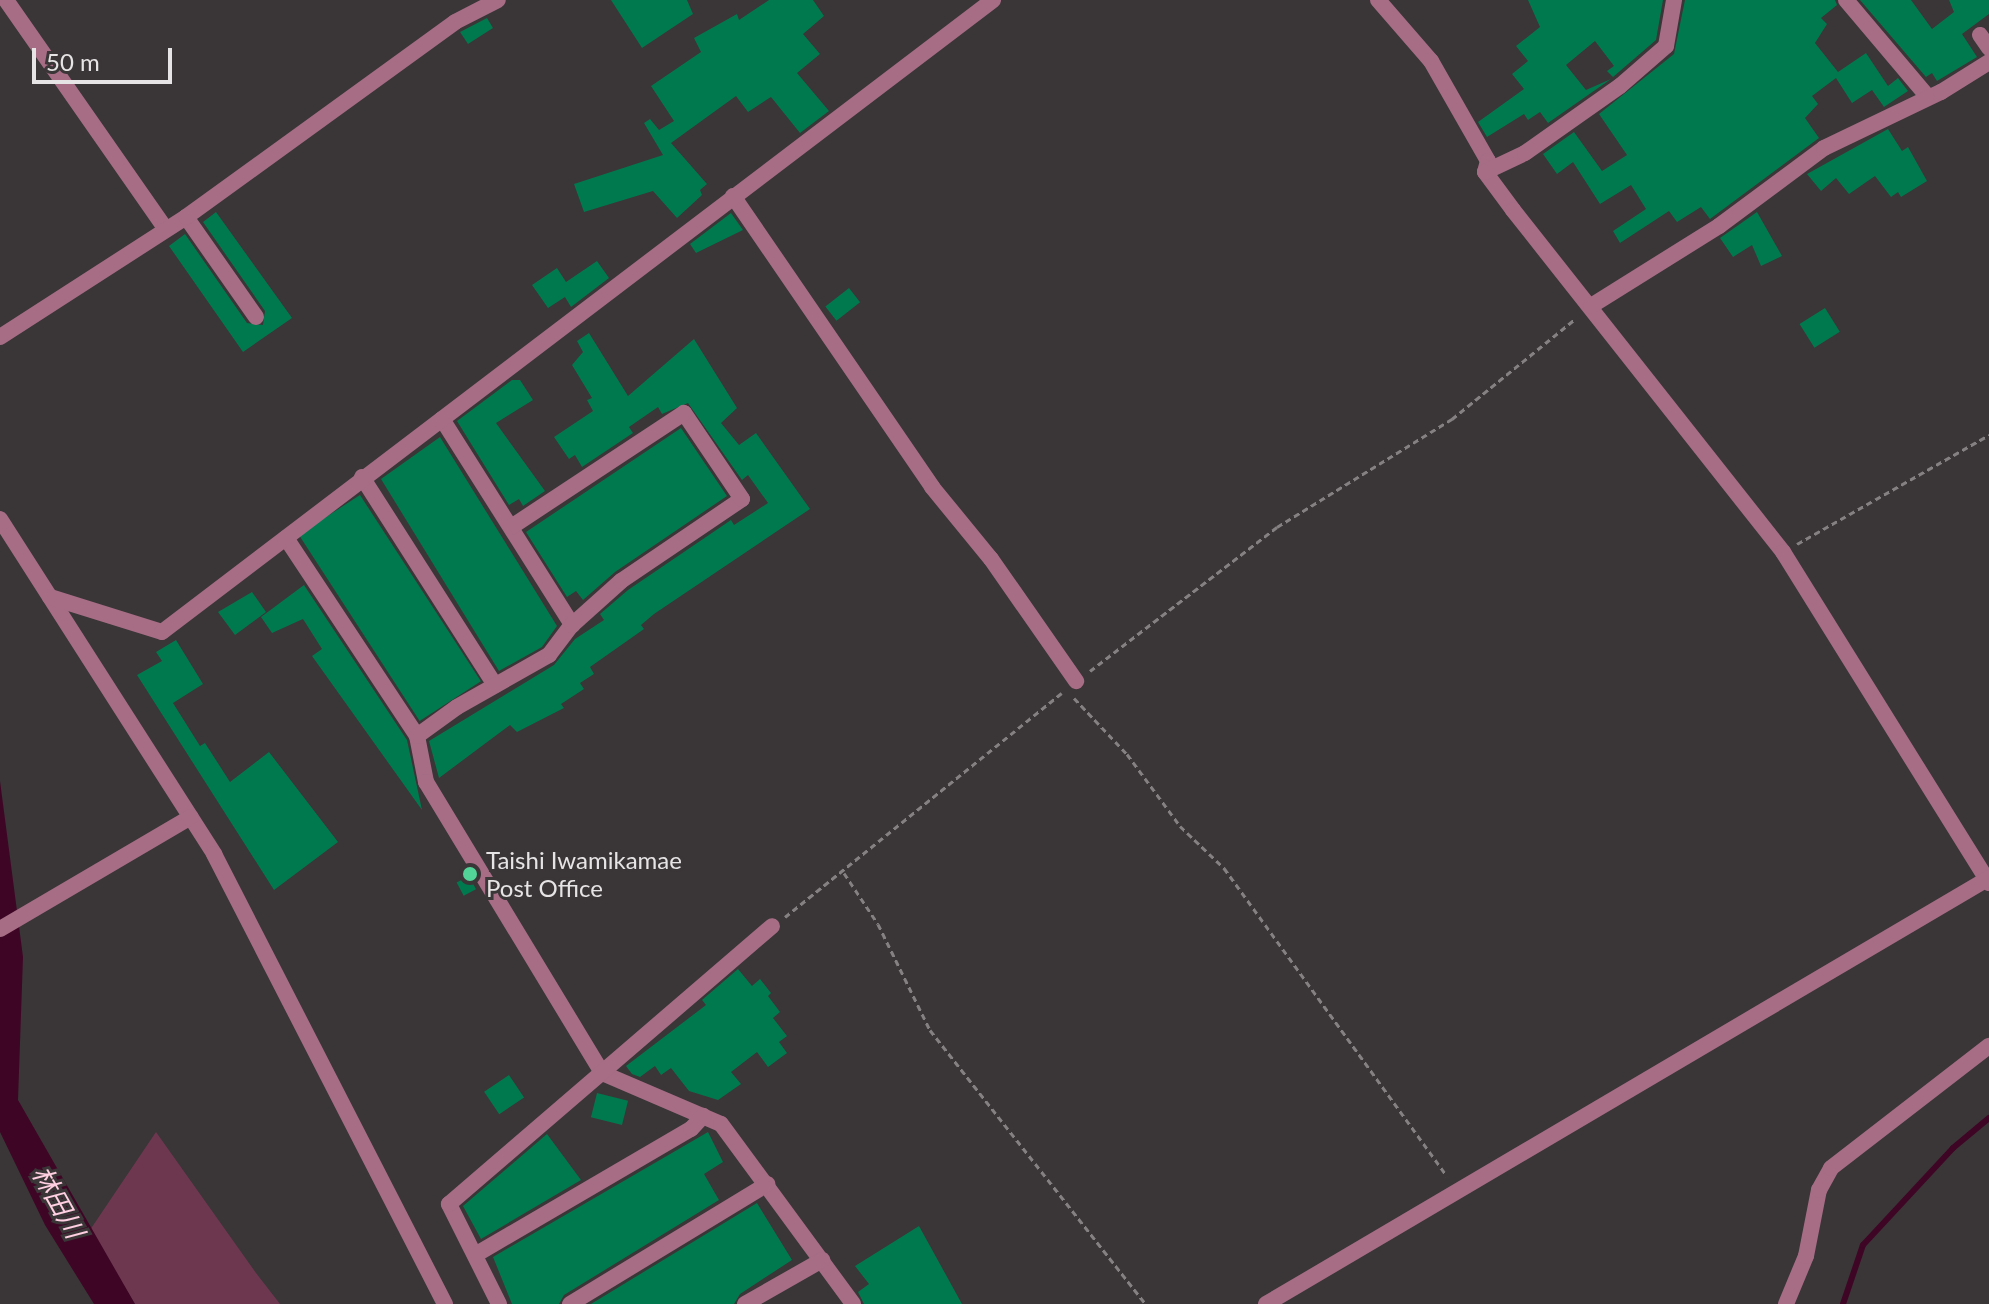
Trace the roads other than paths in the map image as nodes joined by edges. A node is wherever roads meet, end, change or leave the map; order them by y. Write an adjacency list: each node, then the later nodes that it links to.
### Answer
1 (6, 0): 12 (street)
2 (498, 0): 11 (street)
3 (993, 0): 10 (street)
4 (1378, 0): 9 (street)
5 (1674, 0): 9 (street)
6 (1846, 0): 8 (street)
7 (1989, 62): 8 (street)
8 (1927, 96): 13 (street)
9 (1485, 172): 13 (street)
10 (733, 196): 16 (street); 23 (street)
11 (186, 217): 12 (street); 14 (street)
12 (166, 229): 15 (street)
13 (1591, 306): 27 (street)
14 (256, 317)
15 (0, 337)
16 (442, 419): 17 (street); 19 (street)
17 (362, 477): 20 (street); 24 (street)
18 (0, 519): 21 (street)
19 (511, 527): 22 (street); 22 (street)
20 (286, 538): 21 (street); 25 (street)
21 (50, 597): 26 (street)
22 (572, 625): 24 (street)
23 (1076, 681)
24 (495, 685): 25 (street)
25 (417, 736): 31 (street)
26 (191, 817): 29 (street); 36 (street)
27 (1988, 880): 41 (street)
28 (772, 926): 31 (street)
29 (0, 929)
30 (1989, 1046): 42 (street)
31 (602, 1073): 32 (street); 34 (street)
32 (703, 1116): 33 (street); 34 (street)
33 (767, 1184): 35 (street); 38 (street)
34 (475, 1255): 37 (street)
35 (822, 1260): 39 (street); 40 (street)
36 (445, 1304)
37 (499, 1304)
38 (570, 1304)
39 (745, 1304)
40 (853, 1304)
41 (1266, 1304)
42 (1786, 1304)

